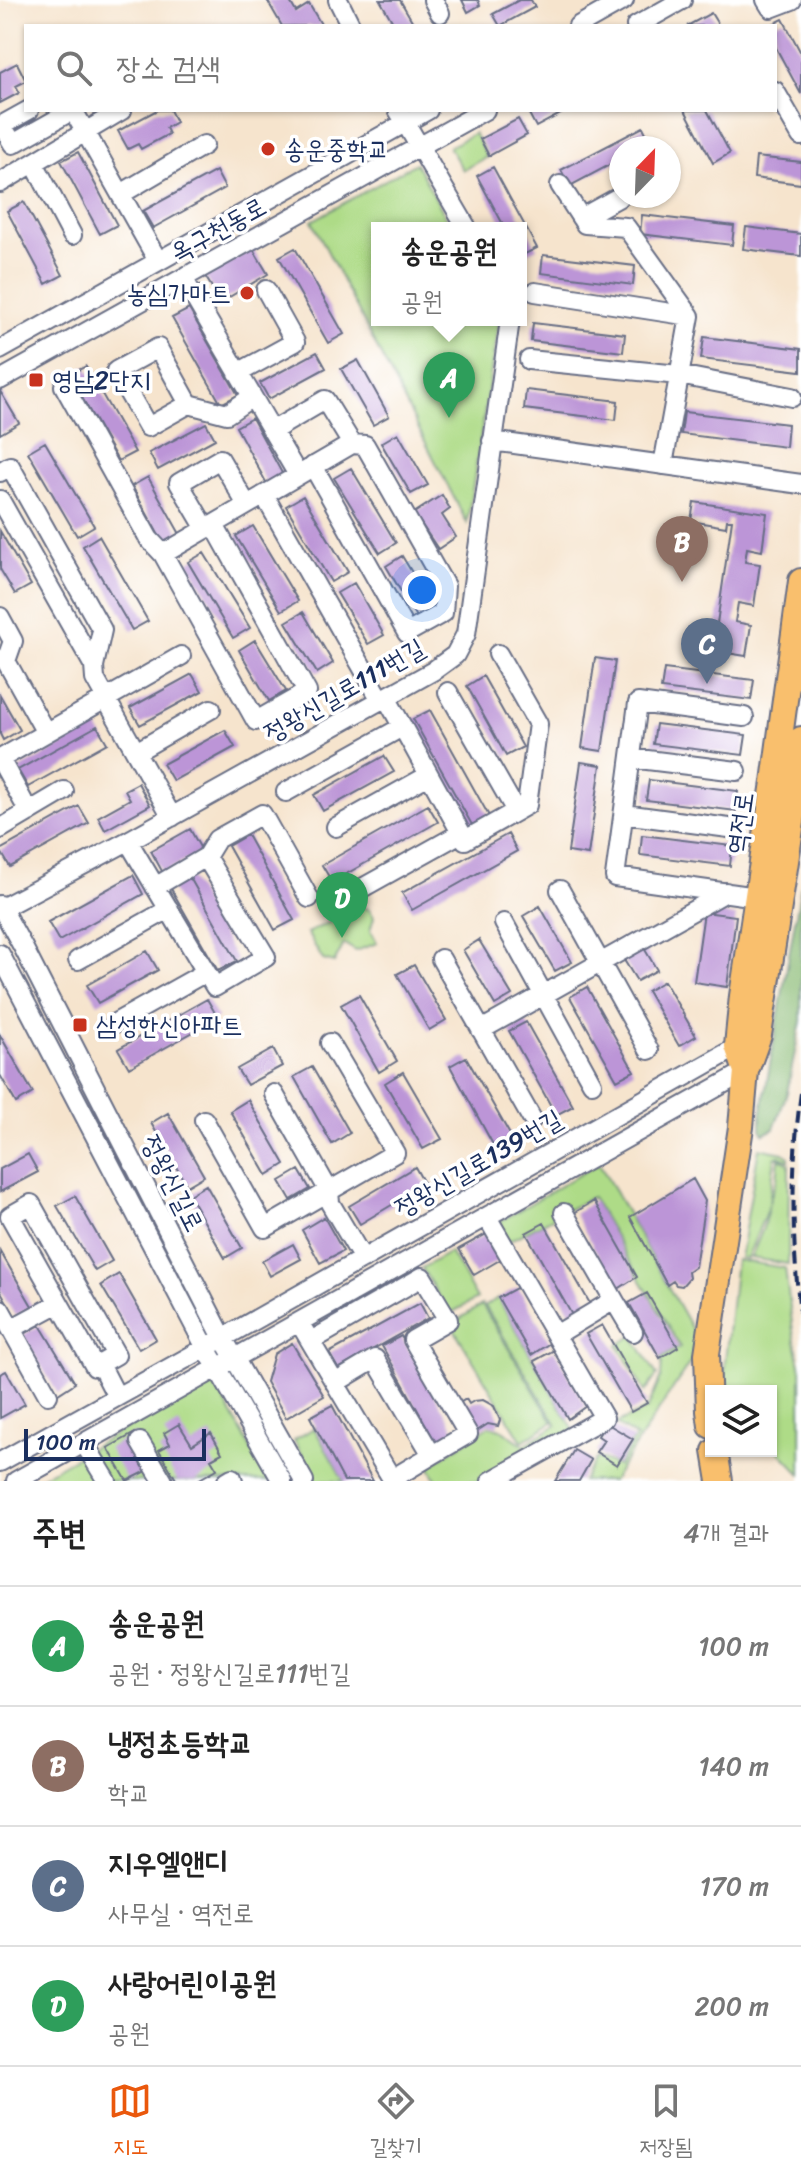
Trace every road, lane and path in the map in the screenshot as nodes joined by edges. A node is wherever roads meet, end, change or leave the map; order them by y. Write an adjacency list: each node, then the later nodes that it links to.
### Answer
1 (338, 0): 6 (street)
2 (624, 0): 7 (street)
3 (682, 0): 8 (street)
4 (766, 0): 5 (street)
5 (792, 0)
6 (350, 24)
7 (582, 24)
8 (640, 24)
9 (777, 94): 17 (street)
10 (25, 112): 11 (street)
11 (69, 112)
12 (74, 112): 16 (street)
13 (119, 112): 16 (street)
14 (481, 112): 19 (street, 옥구천동로)
15 (402, 116): 19 (street); 28 (street, 옥구천동로)
16 (86, 132): 20 (street); 23 (street)
17 (801, 136)
18 (204, 145): 23 (street)
19 (420, 146): 26 (street); 29 (street, 옥구천동로)
20 (34, 163): 21 (street); 27 (street)
21 (0, 183)
22 (560, 185): 25 (street)
23 (121, 194): 28 (street)
24 (609, 203): 25 (street)
25 (581, 218): 32 (street)
26 (464, 222)
27 (72, 235)
28 (158, 261): 34 (street, 옥구천동로)
29 (183, 278): 36 (street); 38 (street, 옥구천동로)
30 (266, 290): 36 (street)
31 (535, 292): 32 (street)
32 (690, 316): 37 (street)
33 (509, 326): 44 (street, 정왕신길로111번길)
34 (0, 350)
35 (529, 360): 37 (street)
36 (238, 373): 40 (street)
37 (679, 375): 41 (street); 46 (street)
38 (0, 380)
39 (64, 386): 54 (street)
40 (252, 397): 42 (street); 43 (street)
41 (792, 397)
42 (189, 404)
43 (272, 431): 45 (street); 47 (street)
44 (492, 441): 46 (street); 62 (street, 정왕신길로111번길)
45 (352, 444): 47 (street); 47 (street)
46 (663, 465): 49 (street)
47 (306, 471): 50 (street)
48 (0, 472): 59 (street)
49 (801, 484)
50 (264, 495): 52 (street); 62 (street)
51 (0, 500): 59 (street)
52 (247, 505): 53 (street); 53 (street)
53 (210, 527): 54 (street); 54 (street)
54 (163, 554)
55 (801, 581): 88 (main road, 역전로)
56 (0, 617): 66 (street)
57 (498, 654): 74 (street)
58 (181, 656): 61 (street)
59 (94, 666): 61 (street)
60 (448, 692): 74 (street)
61 (106, 699): 66 (street); 68 (street)
62 (383, 699): 65 (street); 77 (street, 정왕신길로111번길)
63 (211, 709): 68 (street)
64 (744, 717): 69 (street)
65 (402, 727): 71 (street); 73 (street)
66 (46, 733): 75 (street)
67 (801, 739): 101 (main road, 역전로)
68 (136, 752): 77 (street)
69 (631, 758): 70 (street); 76 (street)
70 (737, 771)
71 (429, 775): 78 (street); 81 (street)
72 (64, 791): 75 (street)
73 (286, 792)
74 (516, 811): 81 (street)
75 (29, 812): 80 (street)
76 (624, 814): 79 (street); 86 (street)
77 (172, 817): 82 (street, 정왕신길로111번길)
78 (336, 827)
79 (729, 828)
80 (0, 829)
81 (461, 833): 87 (street)
82 (128, 841): 84 (street); 90 (street, 정왕신길로111번길)
83 (206, 857): 84 (street); 89 (street); 97 (street)
84 (155, 887): 91 (street)
85 (560, 890): 96 (street)
86 (726, 892): 88 (street); 96 (street)
87 (346, 897)
88 (757, 897): 101 (main road, 역전로)
89 (309, 898)
90 (0, 907): 120 (street, 정왕신길로)
91 (169, 909): 95 (street); 97 (street)
92 (504, 923): 98 (street)
93 (0, 954): 122 (street, 정왕신길로)
94 (441, 959): 100 (street)
95 (78, 960)
96 (600, 963): 98 (street); 103 (street)
97 (206, 972): 99 (street)
98 (543, 995): 100 (street); 105 (street)
99 (115, 1023)
100 (481, 1030): 107 (street)
101 (748, 1040): 104 (main road, 역전로); 112 (street, 정왕신길로139번길)
102 (330, 1043): 109 (street)
103 (649, 1050)
104 (746, 1071): 111 (street, 정왕신길로139번길); 127 (main road, 역전로)
105 (592, 1083)
106 (274, 1094): 109 (street)
107 (532, 1119)
108 (204, 1120): 109 (street)
109 (329, 1191): 112 (street)
110 (564, 1213): 113 (street)
111 (487, 1217): 116 (street, 정왕신길로139번길); 119 (street)
112 (363, 1259): 120 (street, 정왕신길로139번길)
113 (614, 1300): 118 (street); 119 (street)
114 (59, 1303): 117 (street); 124 (street); 124 (street)
115 (0, 1309): 117 (street)
116 (299, 1322): 121 (street); 123 (street, 정왕신길로139번길)
117 (11, 1329): 128 (street)
118 (633, 1332)
119 (556, 1335): 142 (street)
120 (223, 1338): 122 (street, 정왕신길로139번길); 123 (street, 정왕신길로)
121 (311, 1341): 126 (street); 132 (street)
122 (206, 1348): 125 (street, 정왕신길로); 129 (street, 정왕신길로139번길)
123 (235, 1359): 125 (street, 정왕신길로139번길); 141 (street, 정왕신길로)
124 (100, 1364): 129 (street)
125 (217, 1368): 131 (street, 정왕신길로139번길); 140 (street, 정왕신길로)
126 (335, 1383): 132 (street); 132 (street)
127 (709, 1385)
128 (48, 1395)
129 (117, 1397): 134 (street, 정왕신길로139번길)
130 (140, 1442): 137 (street)
131 (84, 1443): 135 (street, 정왕신길로139번길); 136 (street)
132 (432, 1455)
133 (716, 1457): 143 (main road)
134 (0, 1462)
135 (16, 1481)
136 (107, 1481)
137 (163, 1481)
138 (227, 1481): 139 (street)
139 (233, 1481)
140 (282, 1481)
141 (304, 1481)
142 (491, 1481)
143 (720, 1481)

